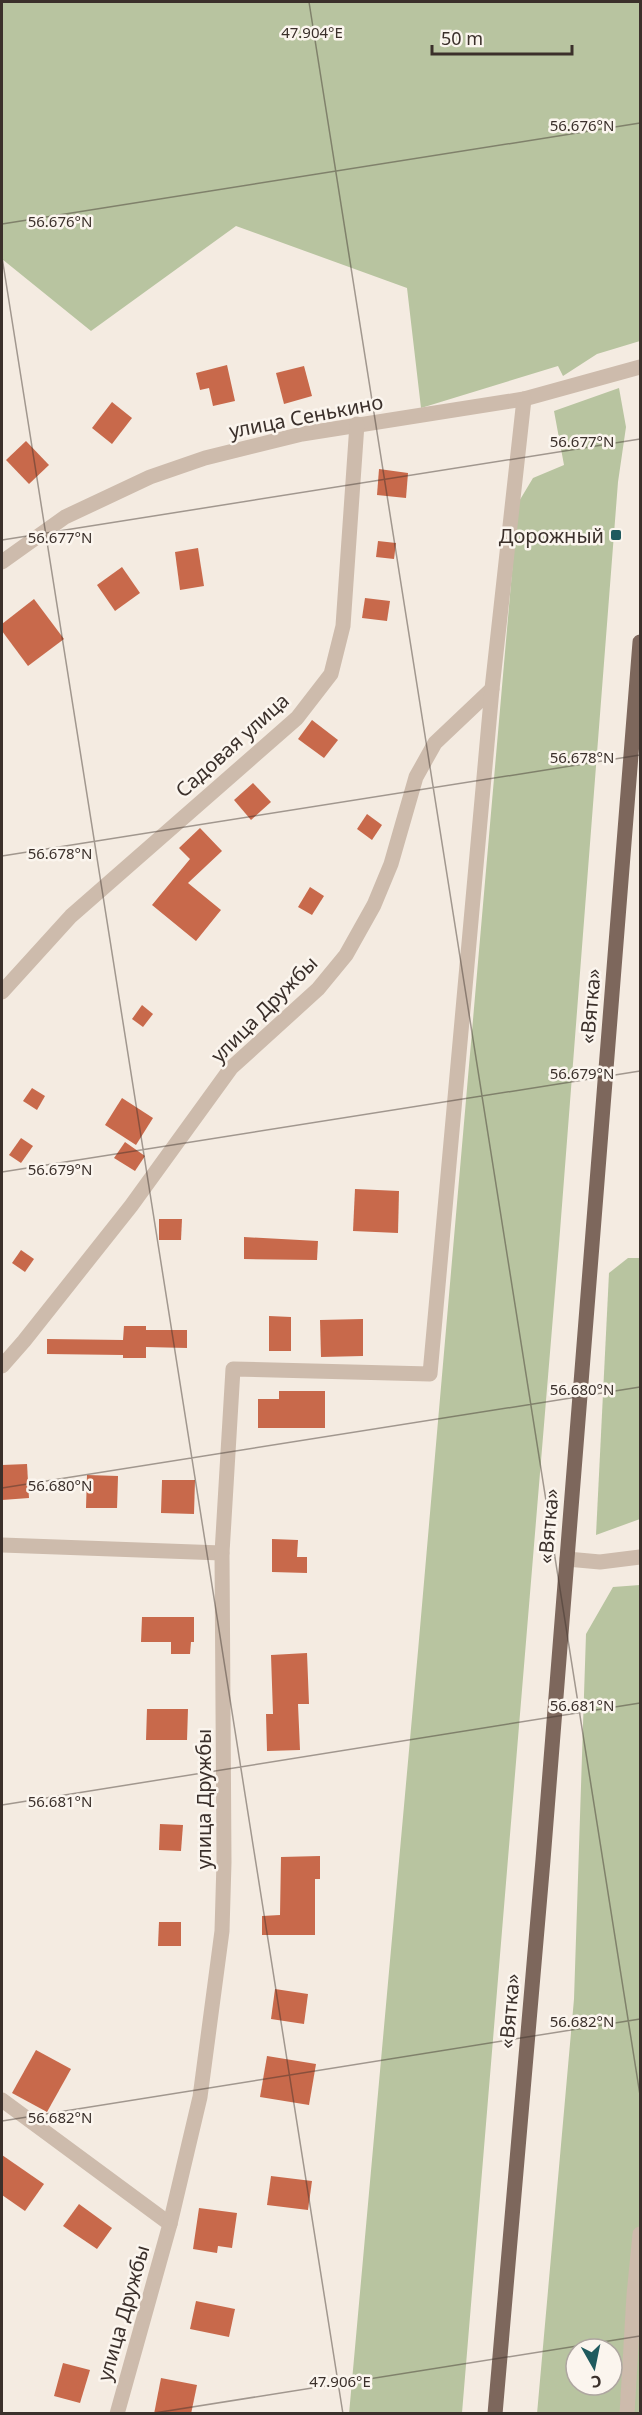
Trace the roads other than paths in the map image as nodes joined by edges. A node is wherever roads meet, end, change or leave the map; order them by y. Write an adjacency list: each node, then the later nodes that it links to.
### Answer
1 (640, 367): 2 (street, улица Сенькино)
2 (524, 399): 3 (street, улица Сенькино); 7 (street)
3 (357, 424): 4 (street, улица Сенькино); 8 (street, Садовая улица)
4 (2, 562)
5 (640, 642): 6 (main road, «Вятка»)
6 (640, 660): 13 (main road, «Вятка»)
7 (492, 689): 9 (street, улица Дружбы); 11 (street, улица Дружбы)
8 (2, 992)
9 (2, 1366)
10 (2, 1545): 11 (street)
11 (222, 1553): 15 (street, улица Дружбы)
12 (640, 1557): 13 (street)
13 (567, 1559): 17 (main road, «Вятка»)
14 (2, 2100): 15 (street)
15 (170, 2224): 18 (street, улица Дружбы)
16 (640, 2234): 21 (street)
17 (496, 2396): 19 (street); 20 (main road, «Вятка»)
18 (117, 2414)
19 (486, 2414)
20 (495, 2414)
21 (627, 2414)

